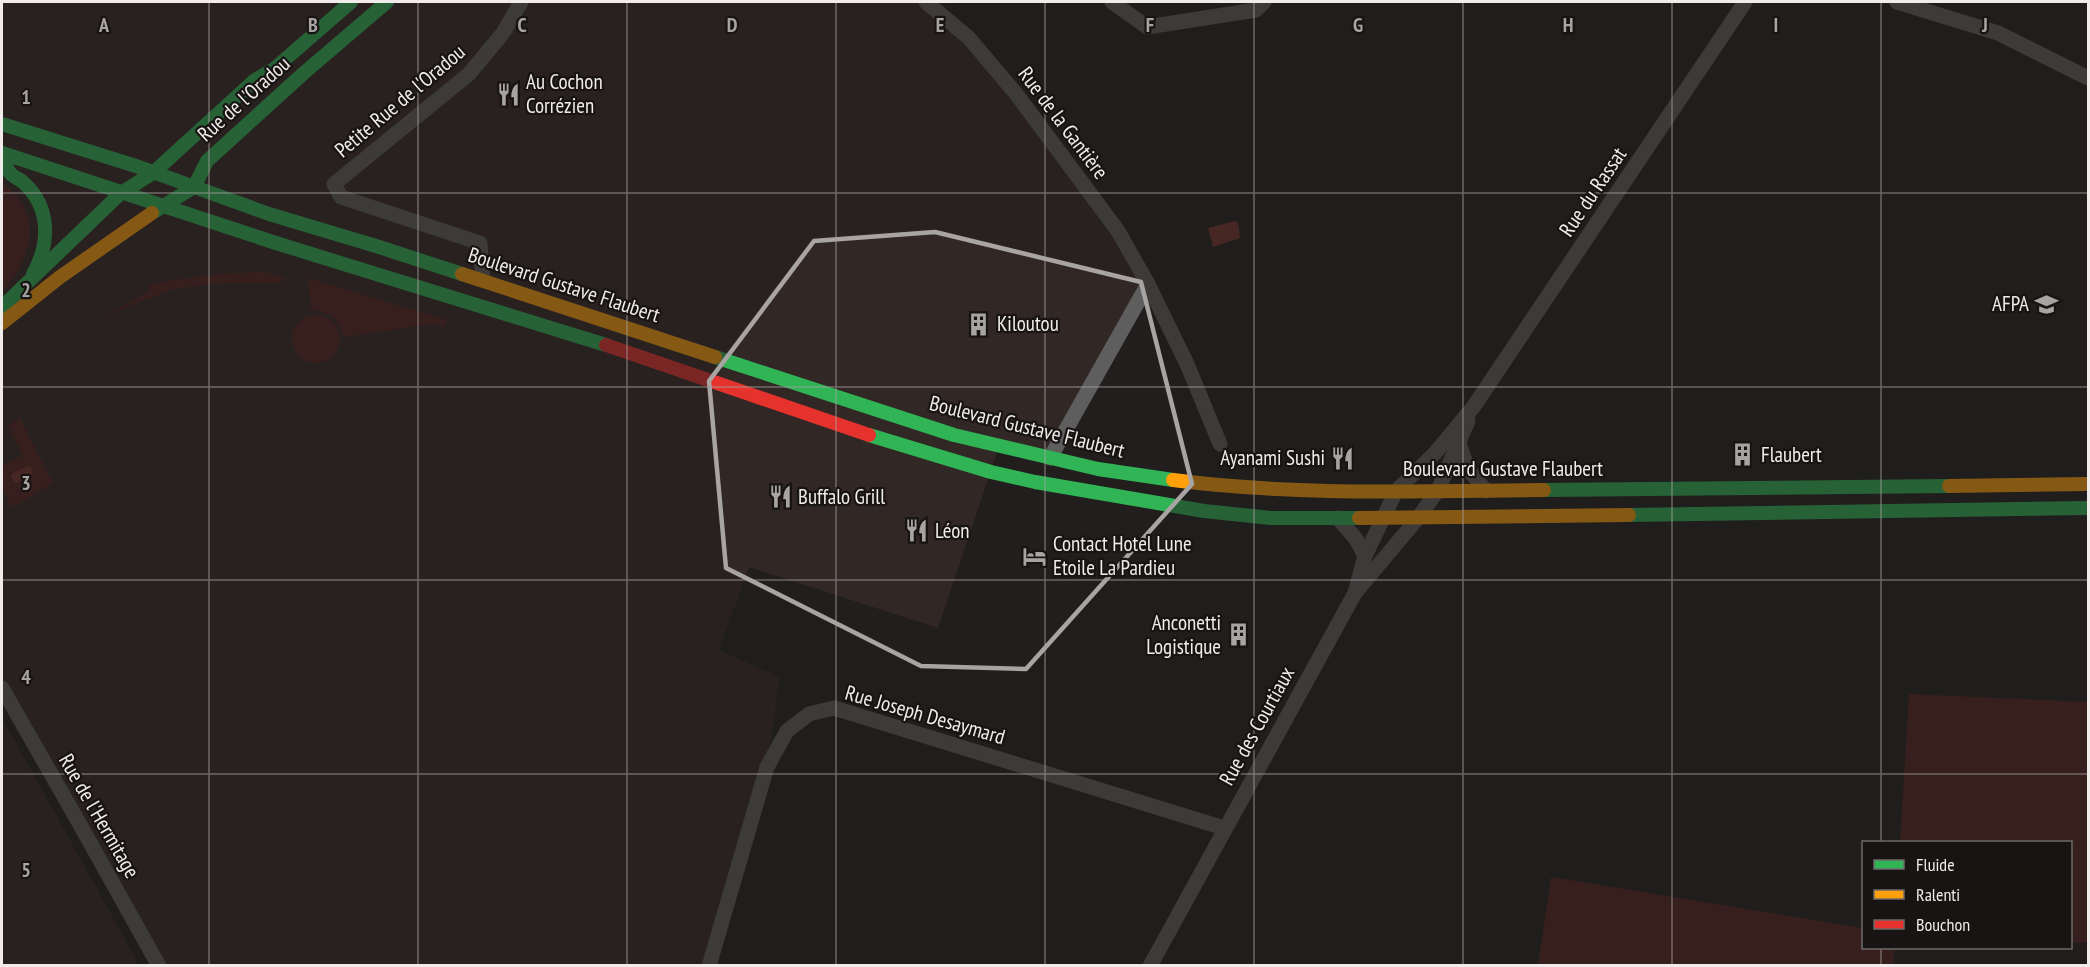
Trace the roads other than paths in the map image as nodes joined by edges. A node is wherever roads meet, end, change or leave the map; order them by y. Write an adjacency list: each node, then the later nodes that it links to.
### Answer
1 (351, 2): 12 (main road, Rue de l'Oradou)
2 (387, 2): 13 (main road, Rue de l'Oradou)
3 (521, 2): 16 (street, Petite Rue de l'Oradou)
4 (926, 2): 18 (street, Rue de la Gantière)
5 (1112, 2): 6 (street)
6 (1264, 2)
7 (1745, 2): 21 (street, Rue du Rassat)
8 (1897, 2): 9 (street)
9 (2088, 78)
10 (2, 124): 12 (main road, Boulevard Gustave Flaubert)
11 (2, 153): 14 (main road); 17 (main road)
12 (153, 172): 13 (main road, Boulevard Gustave Flaubert); 14 (main road, Rue de l'Oradou)
13 (194, 187): 15 (main road); 16 (main road, Boulevard Gustave Flaubert)
14 (121, 193): 15 (main road); 17 (main road, Rue de l'Oradou)
15 (162, 206): 20 (main road); 30 (main road)
16 (483, 280): 24 (main road, Boulevard Gustave Flaubert)
17 (26, 284): 19 (main road)
18 (1148, 284): 23 (street, Rue de la Gantière); 24 (street)
19 (2, 307)
20 (2, 323)
21 (1474, 406): 22 (street, Rue du Rassat); 27 (street, Rue du Rassat)
22 (1459, 443): 26 (street, Rue du Rassat); 28 (street)
23 (1221, 444)
24 (1050, 458): 27 (main road, Boulevard Gustave Flaubert)
25 (2088, 484): 28 (main road, Boulevard Gustave Flaubert)
26 (1438, 490): 27 (main road, Boulevard Gustave Flaubert); 28 (main road, Boulevard Gustave Flaubert); 32 (street, Rue du Rassat)
27 (1396, 491): 31 (street, Rue du Rassat)
28 (1486, 491)
29 (2088, 508): 32 (main road)
30 (1338, 518): 31 (main road); 33 (street)
31 (1382, 518): 32 (main road); 33 (street)
32 (1418, 518): 34 (street, Rue des Courtiaux)
33 (1365, 556): 34 (street)
34 (1355, 593): 36 (street, Rue des Courtiaux)
35 (2, 688): 37 (street, Rue de l'Hermitage)
36 (1224, 828): 38 (street, Rue Joseph Desaymard); 39 (street, Rue des Courtiaux)
37 (159, 966)
38 (709, 966)
39 (1150, 966)

